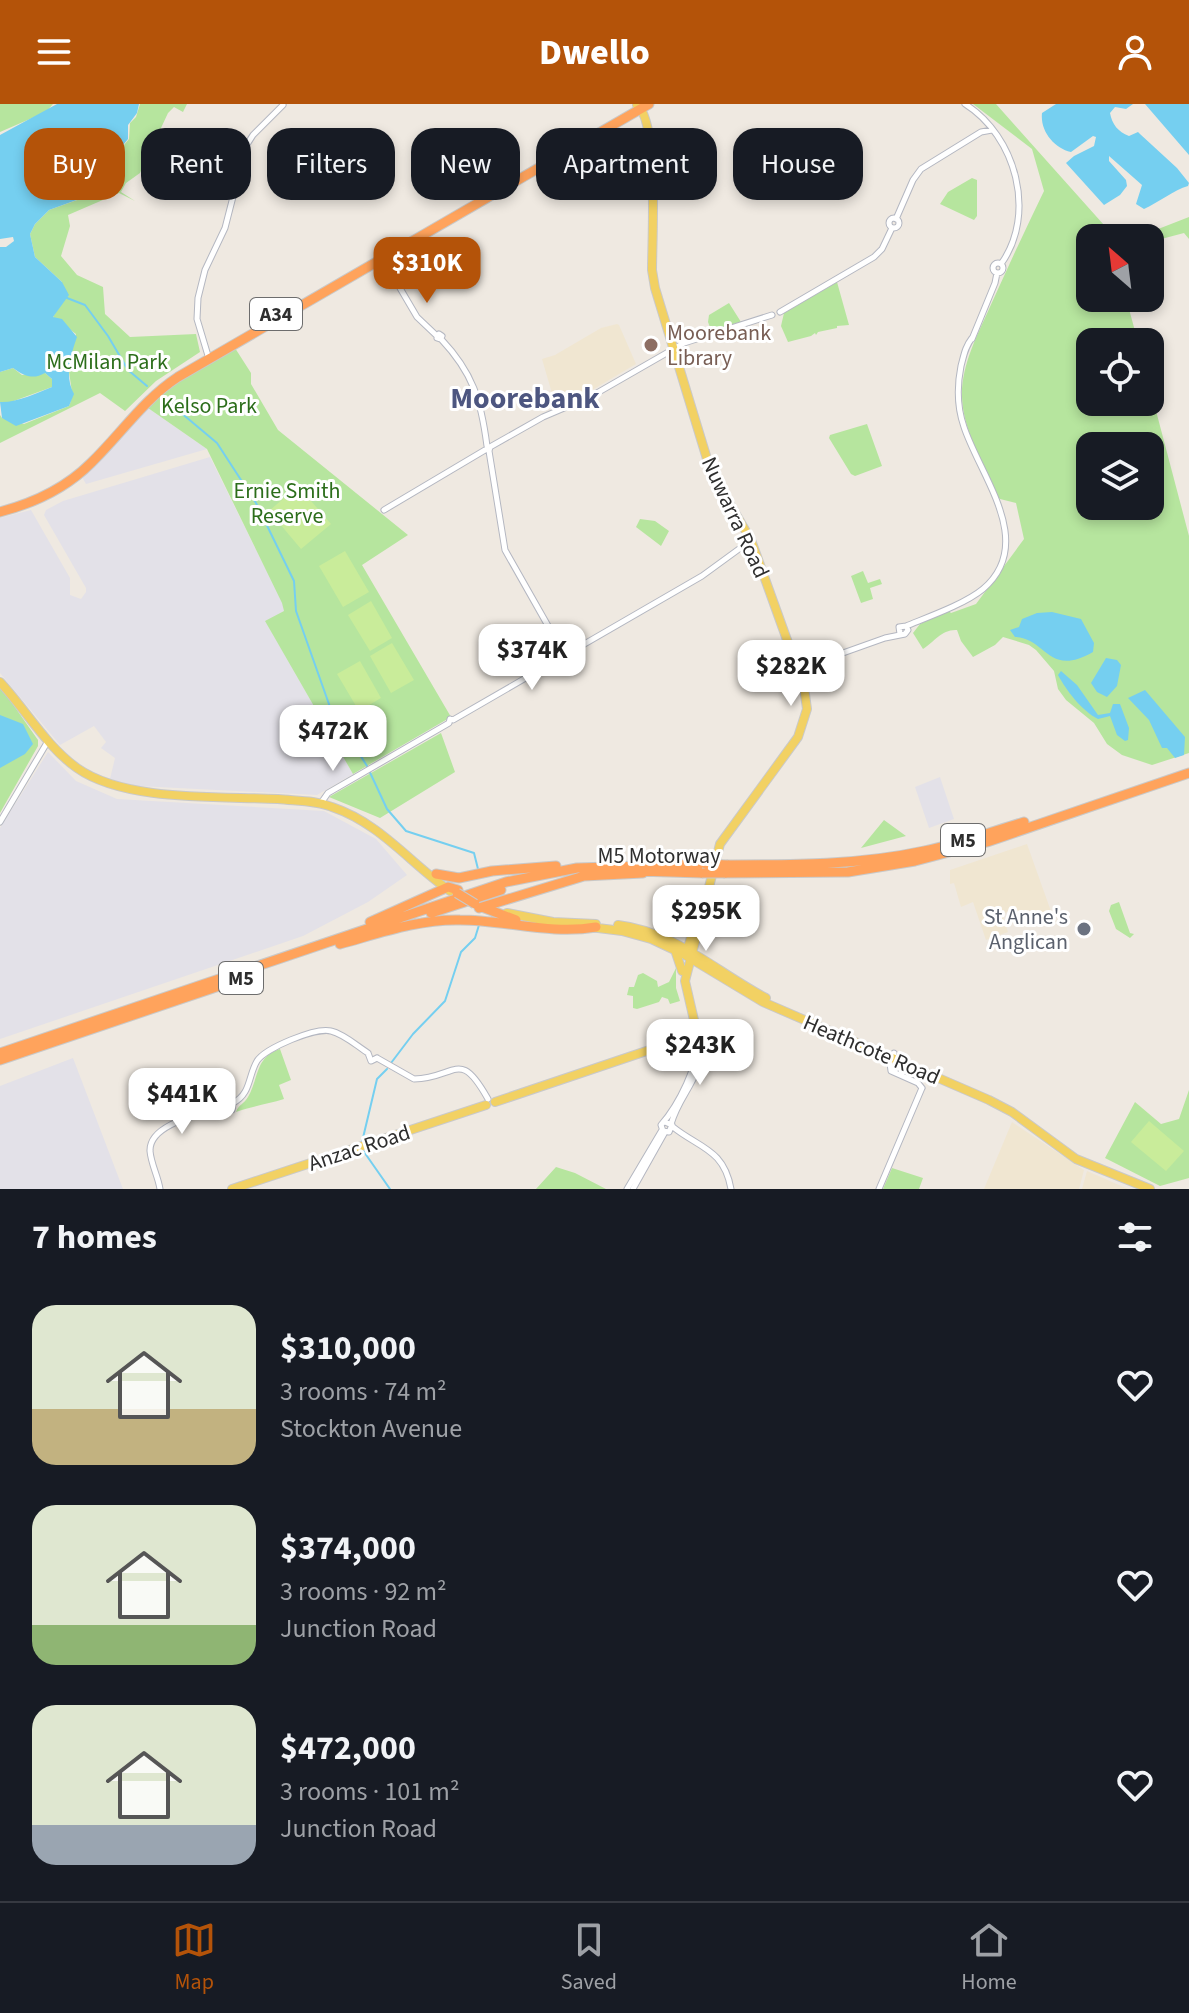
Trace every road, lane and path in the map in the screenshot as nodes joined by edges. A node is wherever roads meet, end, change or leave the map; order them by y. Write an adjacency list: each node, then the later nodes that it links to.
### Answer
1 (284, 104): 9 (street)
2 (965, 104): 4 (street)
3 (640, 106): 7 (highway, A34); 8 (main road, Nuwarra Road)
4 (985, 119): 5 (street); 6 (street)
5 (981, 132): 6 (street); 8 (street)
6 (997, 133): 17 (street)
7 (381, 256): 9 (highway, A34); 10 (street)
8 (673, 348): 11 (street); 15 (main road, Nuwarra Road)
9 (208, 356): 13 (highway, A34)
10 (486, 438): 11 (street); 12 (street)
11 (497, 443): 12 (street)
12 (488, 449): 14 (street); 16 (street)
13 (0, 509)
14 (384, 510)
15 (751, 540): 16 (street); 18 (main road, Nuwarra Road)
16 (564, 654): 23 (street)
17 (818, 662): 18 (street); 19 (street)
18 (798, 669): 19 (main road, Nuwarra Road)
19 (801, 680): 27 (main road, Nuwarra Road)
20 (0, 682): 21 (main road)
21 (48, 740): 23 (main road); 24 (street)
22 (1189, 770): 27 (highway, M5 Motorway / M5, bridge)
23 (321, 803): 29 (main road)
24 (0, 822)
25 (615, 865): 27 (highway, M5 Motorway / M5); 28 (highway); 40 (highway, M5 Motorway / M5)
26 (662, 871): 27 (highway, M5 Motorway / M5); 31 (highway); 36 (highway, M5 Motorway / M5)
27 (707, 871): 38 (main road, Nuwarra Road); 38 (main road, Nuwarra Road)
28 (464, 877): 29 (highway); 30 (highway)
29 (436, 878): 30 (main road); 32 (highway)
30 (455, 890): 32 (highway); 33 (highway, bridge)
31 (510, 898): 33 (highway); 34 (highway)
32 (416, 902): 40 (highway)
33 (480, 906): 34 (highway)
34 (515, 918): 35 (main road, Heathcote Road); 38 (main road, Heathcote Road)
35 (596, 927): 36 (highway); 37 (main road, Heathcote Road)
36 (340, 944): 43 (highway, M5 Motorway / M5)
37 (675, 950): 38 (main road, Heathcote Road); 39 (main road)
38 (691, 953): 39 (main road); 41 (main road, Heathcote Road); 44 (main road, Heathcote Road)
39 (685, 970): 41 (main road); 42 (main road)
40 (221, 978): 43 (highway, M5 Motorway / M5)
41 (723, 978): 44 (main road, Heathcote Road)
42 (695, 1035): 45 (main road, Anzac Road); 46 (street)
43 (1, 1056)
44 (893, 1056): 52 (street); 53 (main road, Heathcote Road)
45 (490, 1102): 47 (street); 48 (main road, Anzac Road)
46 (667, 1128): 49 (street); 50 (street); 51 (street)
47 (160, 1189)
48 (232, 1189)
49 (627, 1189)
50 (633, 1189)
51 (730, 1189)
52 (879, 1189)
53 (1150, 1189)

